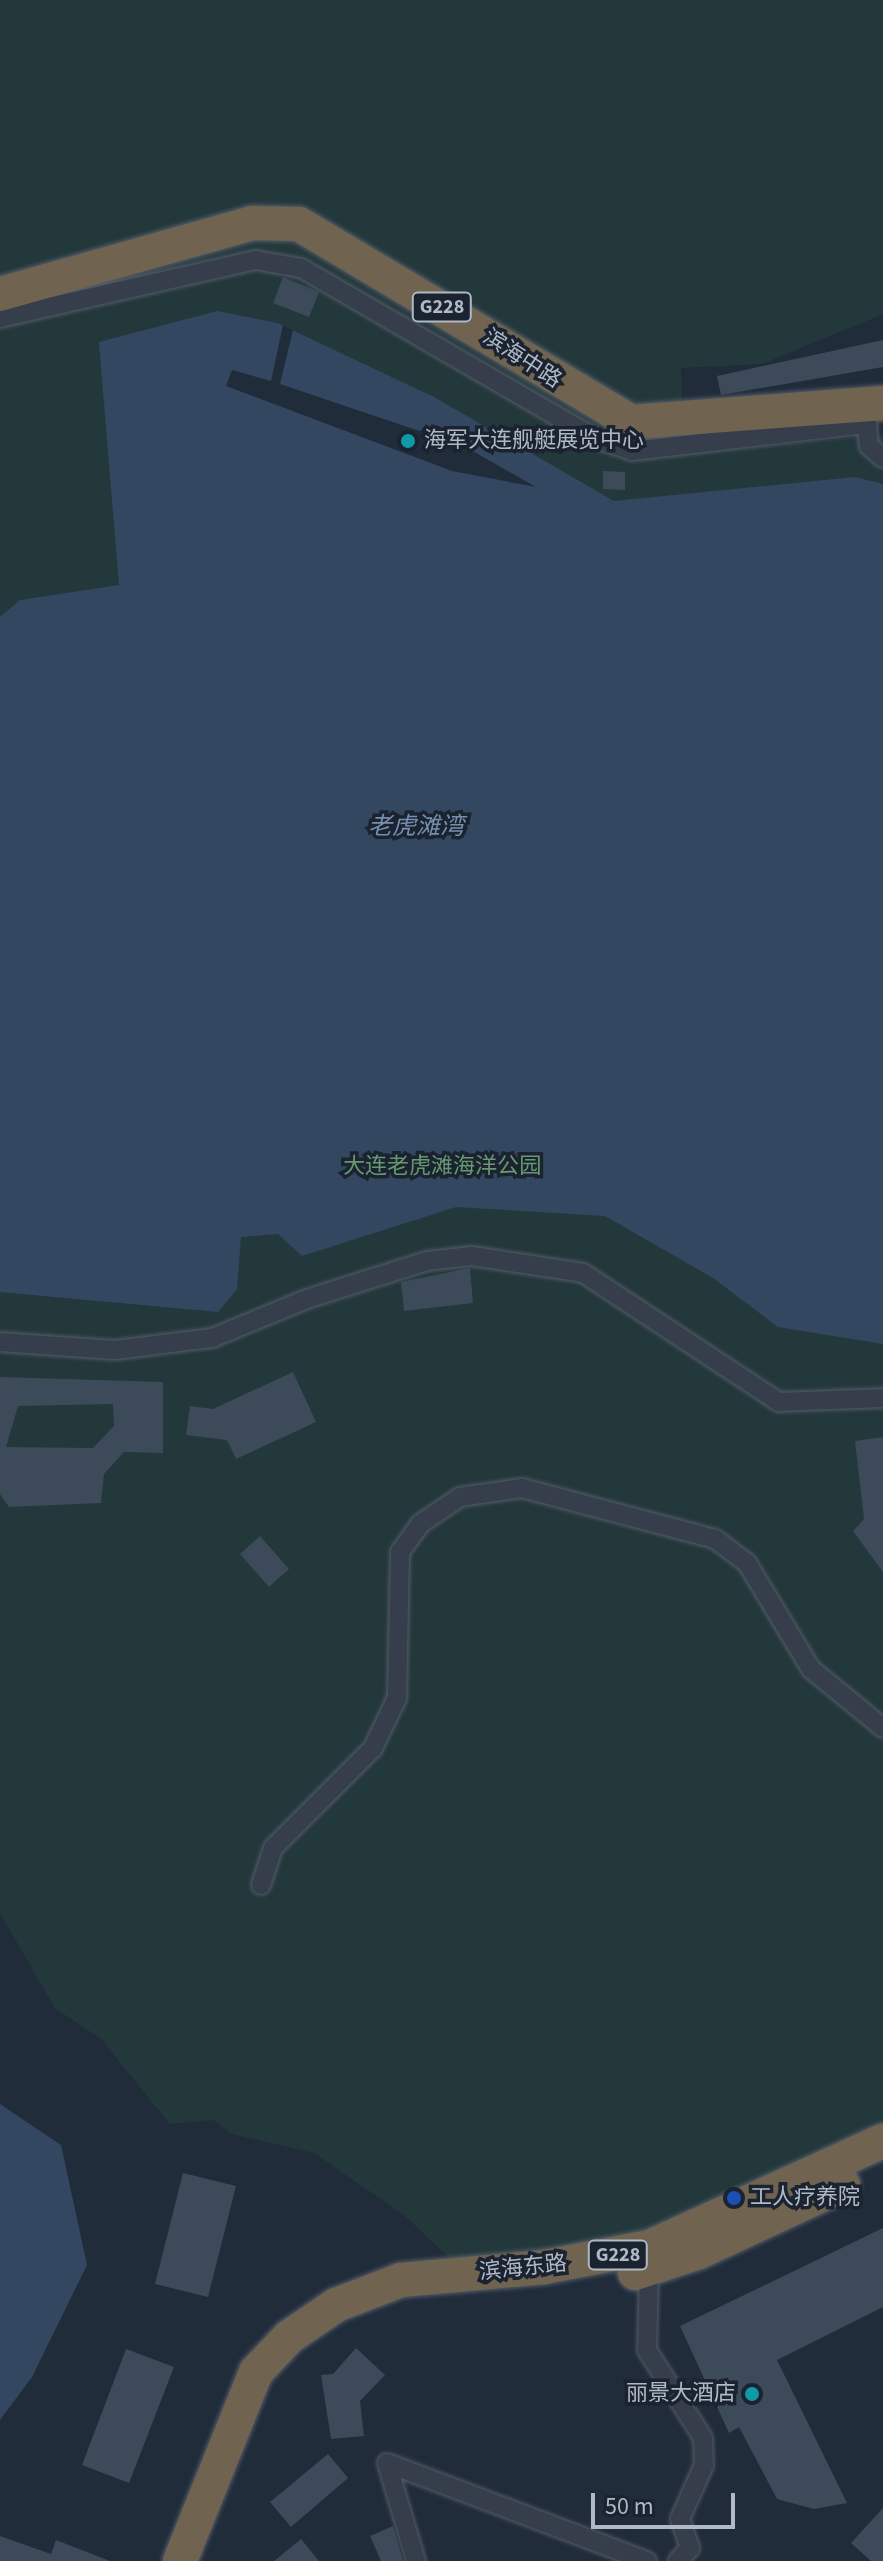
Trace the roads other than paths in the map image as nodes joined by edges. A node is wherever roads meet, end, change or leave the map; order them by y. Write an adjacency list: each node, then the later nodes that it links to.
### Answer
1 (0, 294): 3 (highway, 滨海中路 / G228)
2 (0, 318): 4 (street)
3 (883, 403)
4 (883, 458)
5 (0, 1342): 6 (street)
6 (883, 1398)
7 (883, 1728): 8 (street)
8 (261, 1885)
9 (883, 2141): 11 (highway, 滨海东路 / G228)
10 (883, 2166): 11 (highway, 滨海东路 / G228)
11 (649, 2258): 12 (highway, 滨海东路 / G228); 15 (street)
12 (180, 2561)
13 (416, 2561): 14 (street)
14 (647, 2561)
15 (678, 2561)

